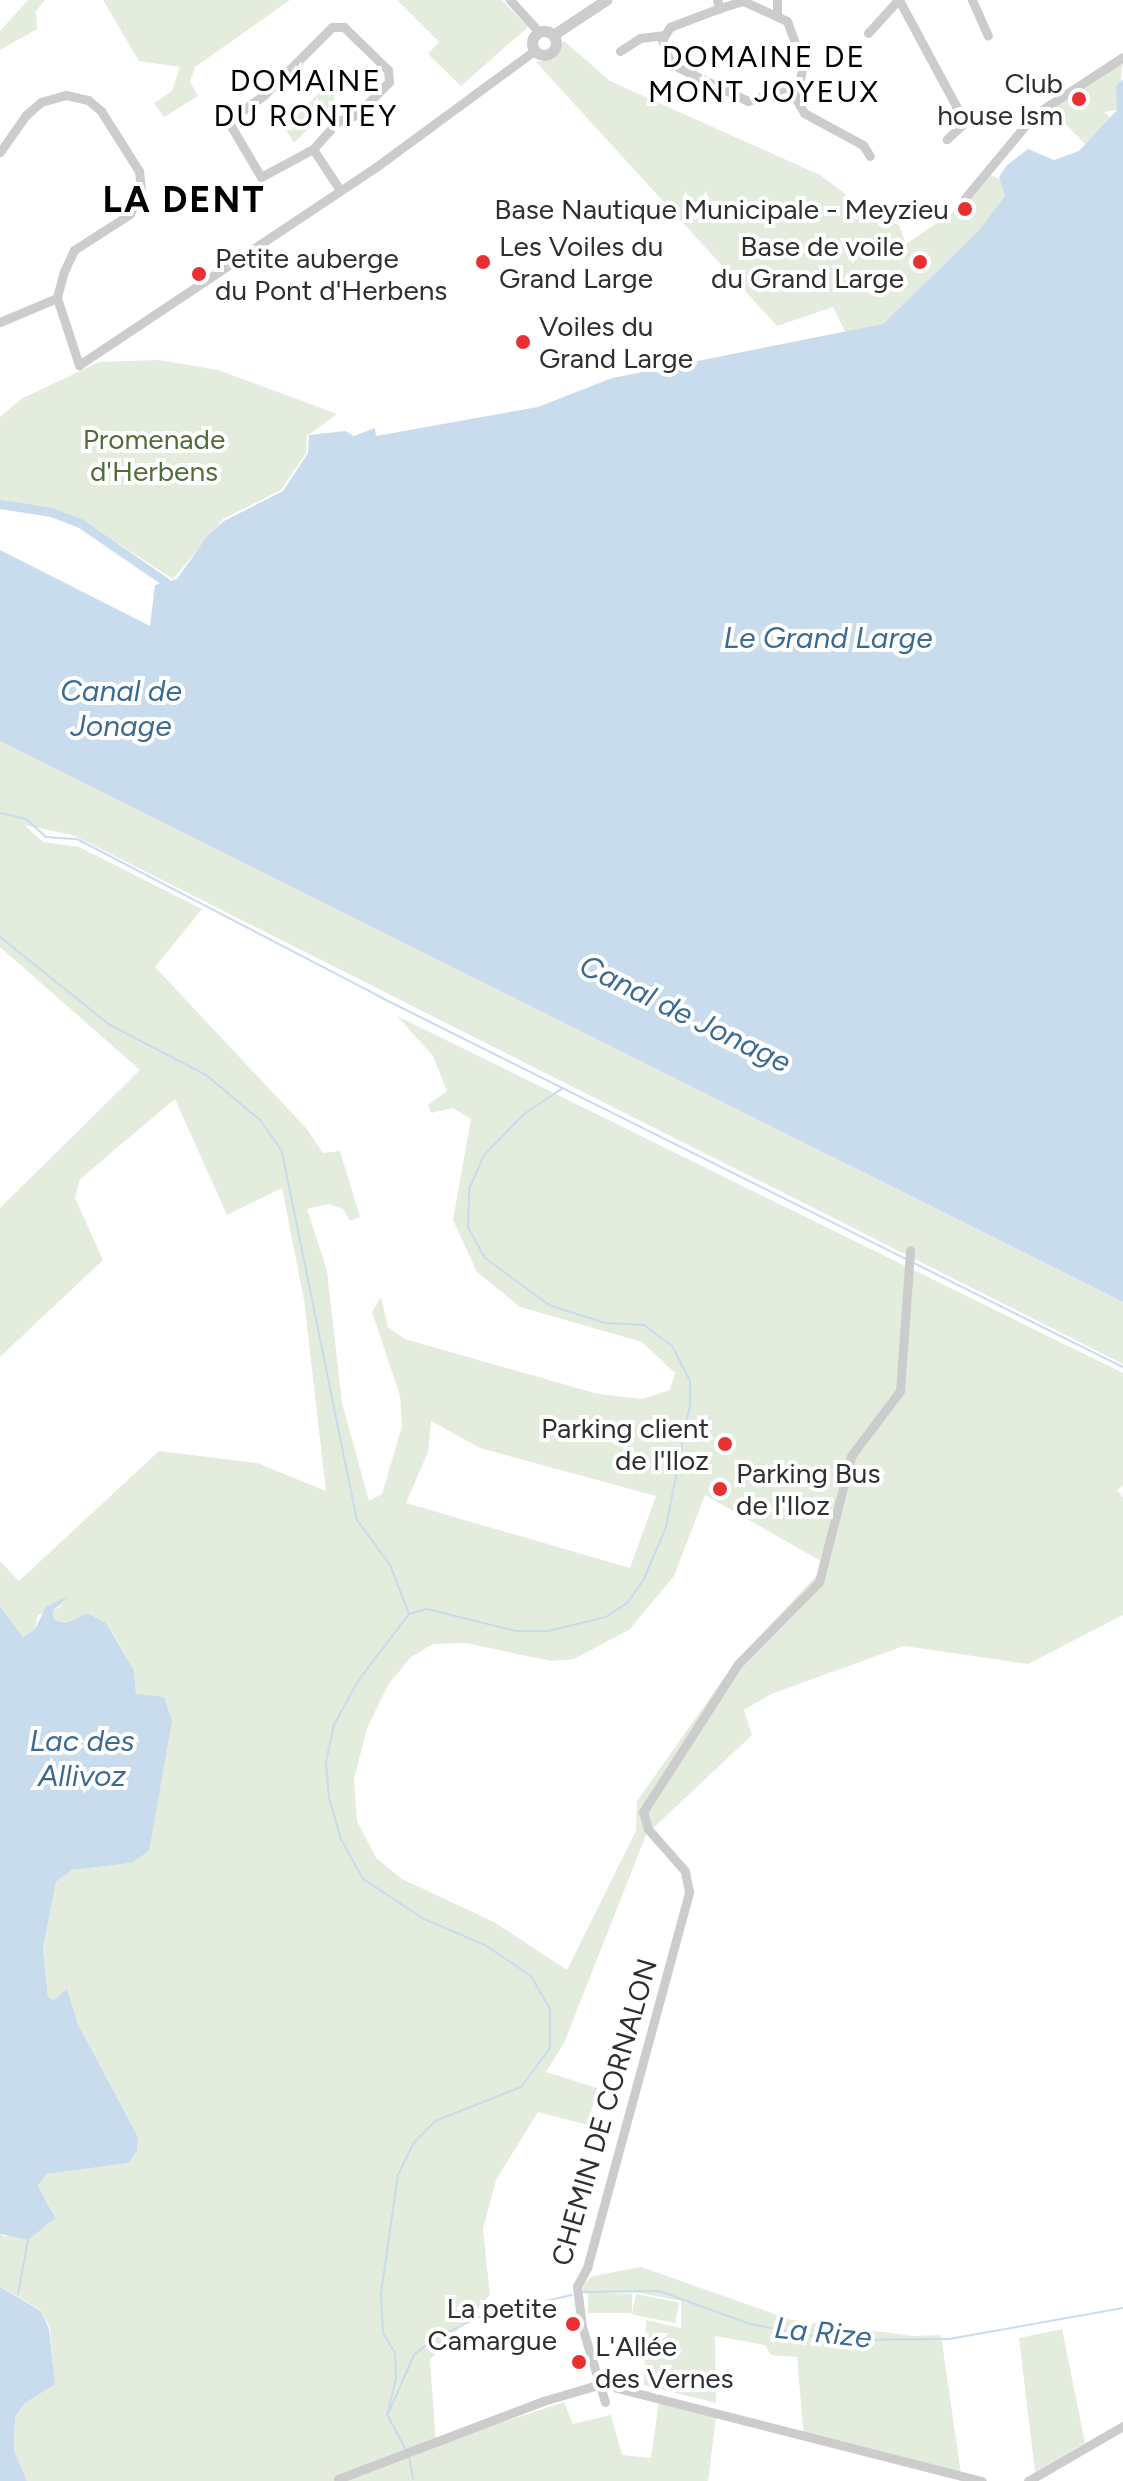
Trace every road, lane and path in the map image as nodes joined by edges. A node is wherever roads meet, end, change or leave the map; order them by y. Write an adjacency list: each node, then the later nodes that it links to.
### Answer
1 (510, 0): 8 (street)
2 (606, 0): 10 (street)
3 (777, 0): 7 (street)
4 (899, 0): 9 (street); 17 (street)
5 (972, 0): 12 (street)
6 (719, 4): 7 (street); 11 (street)
7 (777, 16): 16 (street)
8 (539, 32): 10 (street); 13 (street)
9 (868, 33)
10 (553, 35): 13 (street)
11 (665, 35): 14 (street); 16 (street)
12 (988, 36)
13 (535, 50): 21 (street)
14 (620, 51)
15 (1123, 57): 22 (street)
16 (796, 84): 20 (street)
17 (947, 139)
18 (313, 149): 18 (street); 21 (street)
19 (0, 152): 23 (street)
20 (870, 156)
21 (340, 190): 23 (street)
22 (965, 198)
23 (57, 298): 24 (street)
24 (0, 322)
25 (910, 1250): 26 (street, CHEMIN DE CORNALON)
26 (601, 2384): 27 (street, CHEMIN DE CORNALON); 29 (street); 31 (street)
27 (605, 2402)
28 (1123, 2426): 32 (street)
29 (333, 2480): 30 (street)
30 (351, 2481)
31 (982, 2481)
32 (1028, 2481)

